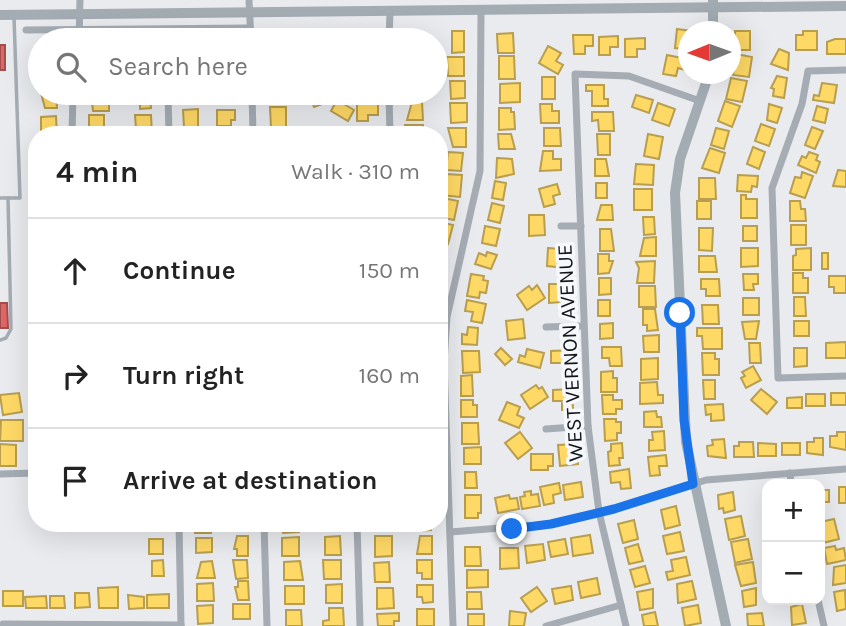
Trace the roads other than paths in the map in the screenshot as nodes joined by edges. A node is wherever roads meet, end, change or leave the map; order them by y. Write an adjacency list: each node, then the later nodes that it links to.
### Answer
1 (80, 0): 8 (street)
2 (249, 0): 6 (street)
3 (713, 4): 4 (main road); 5 (main road)
4 (846, 6)
5 (481, 11): 7 (main road); 29 (street)
6 (250, 12): 7 (main road); 8 (main road); 12 (street)
7 (390, 12): 13 (street)
8 (80, 14): 10 (main road); 11 (street)
9 (0, 15): 10 (main road)
10 (13, 15): 26 (lane)
11 (80, 28)
12 (250, 28)
13 (390, 28)
14 (846, 70): 33 (street)
15 (706, 84): 16 (main road)
16 (700, 101): 28 (street, WEST VERNON AVENUE); 41 (main road)
17 (73, 105): 21 (street)
18 (168, 105): 22 (street)
19 (252, 105): 23 (street)
20 (389, 105): 24 (street)
21 (72, 126)
22 (169, 126)
23 (253, 126)
24 (390, 126)
25 (0, 198): 26 (lane)
26 (8, 198): 32 (lane)
27 (561, 226): 28 (street)
28 (581, 226): 30 (street, WEST VERNON AVENUE)
29 (448, 320)
30 (583, 326): 31 (street); 34 (street, WEST VERNON AVENUE)
31 (546, 327)
32 (0, 340)
33 (846, 376)
34 (588, 426): 35 (street); 42 (street, WEST VERNON AVENUE)
35 (547, 429)
36 (846, 469): 38 (street)
37 (28, 473): 39 (street)
38 (790, 473): 40 (street); 41 (street)
39 (0, 474)
40 (791, 479)
41 (693, 484): 42 (street); 58 (main road)
42 (599, 512): 47 (street); 48 (street, WEST VERNON AVENUE)
43 (448, 514): 47 (street)
44 (179, 532): 52 (street)
45 (264, 532): 53 (street)
46 (357, 532): 54 (street)
47 (450, 532): 55 (street)
48 (621, 605): 56 (street); 57 (street, WEST VERNON AVENUE)
49 (819, 605): 59 (street)
50 (3, 624): 51 (street)
51 (45, 625): 52 (street)
52 (181, 625)
53 (267, 626)
54 (360, 626)
55 (453, 626)
56 (546, 626)
57 (626, 626)
58 (726, 626)
59 (824, 626)

